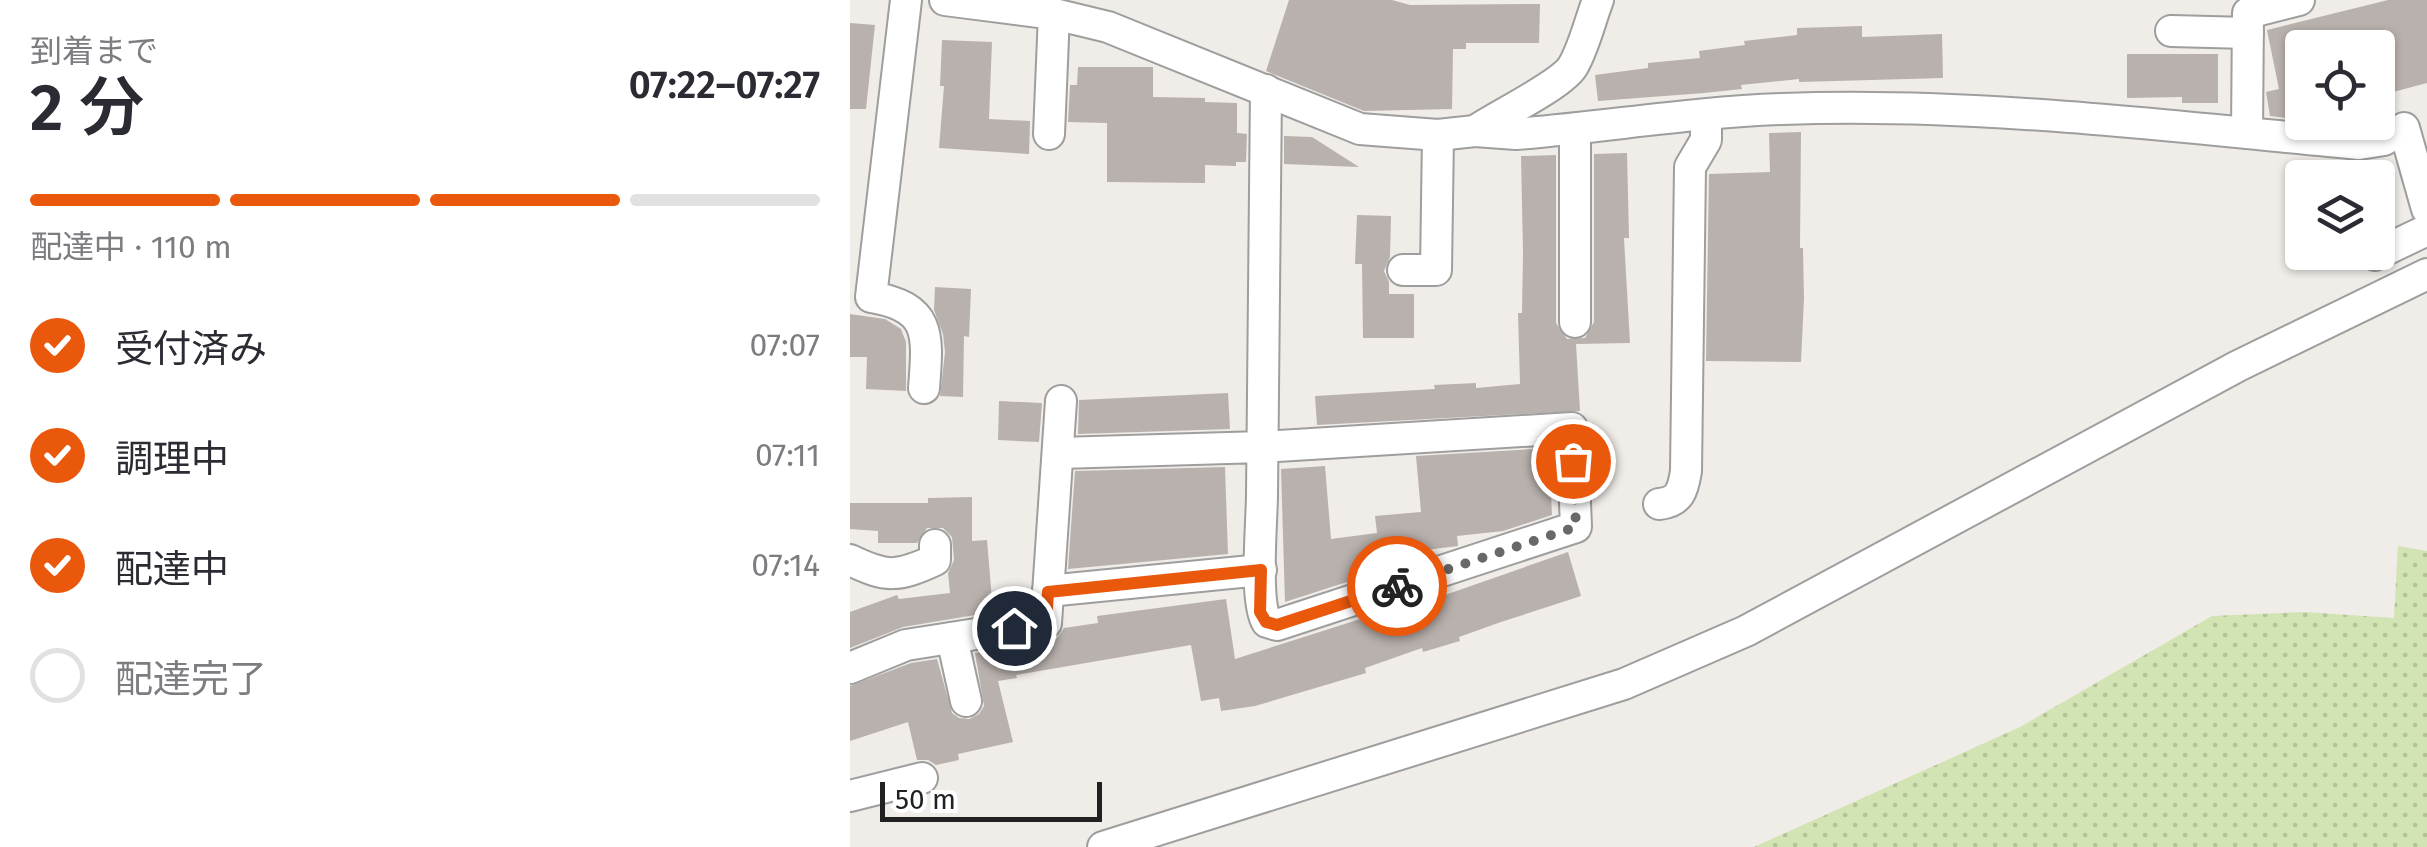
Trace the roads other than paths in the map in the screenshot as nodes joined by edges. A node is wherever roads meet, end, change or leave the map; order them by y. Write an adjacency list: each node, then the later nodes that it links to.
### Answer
1 (906, 0): 21 (street)
2 (945, 0): 5 (street)
3 (1598, 0): 12 (street)
4 (2299, 0): 7 (street)
5 (1054, 14): 8 (street); 14 (street)
6 (2171, 31): 7 (street)
7 (2248, 33): 13 (street)
8 (1266, 90): 15 (street); 25 (street)
9 (1706, 115): 11 (street); 13 (street); 27 (street)
10 (2415, 120): 13 (street); 16 (street)
11 (1575, 129): 12 (street); 22 (street)
12 (1475, 131): 15 (street)
13 (2247, 133)
14 (1049, 134)
15 (1438, 135): 19 (street)
16 (2427, 209)
17 (2427, 230): 18 (street)
18 (2395, 245)
19 (1403, 270)
20 (2427, 274): 37 (street)
21 (860, 299): 23 (street)
22 (1567, 305)
23 (924, 388)
24 (1061, 401): 26 (street)
25 (1262, 447): 26 (street); 30 (street); 30 (street)
26 (1059, 454): 31 (street)
27 (1659, 504)
28 (935, 545): 29 (street)
29 (850, 560)
30 (1261, 570): 31 (street)
31 (1048, 592): 32 (street)
32 (952, 638): 33 (street); 34 (street)
33 (850, 668)
34 (966, 700)
35 (922, 778): 36 (street)
36 (850, 796)
37 (1103, 847)

